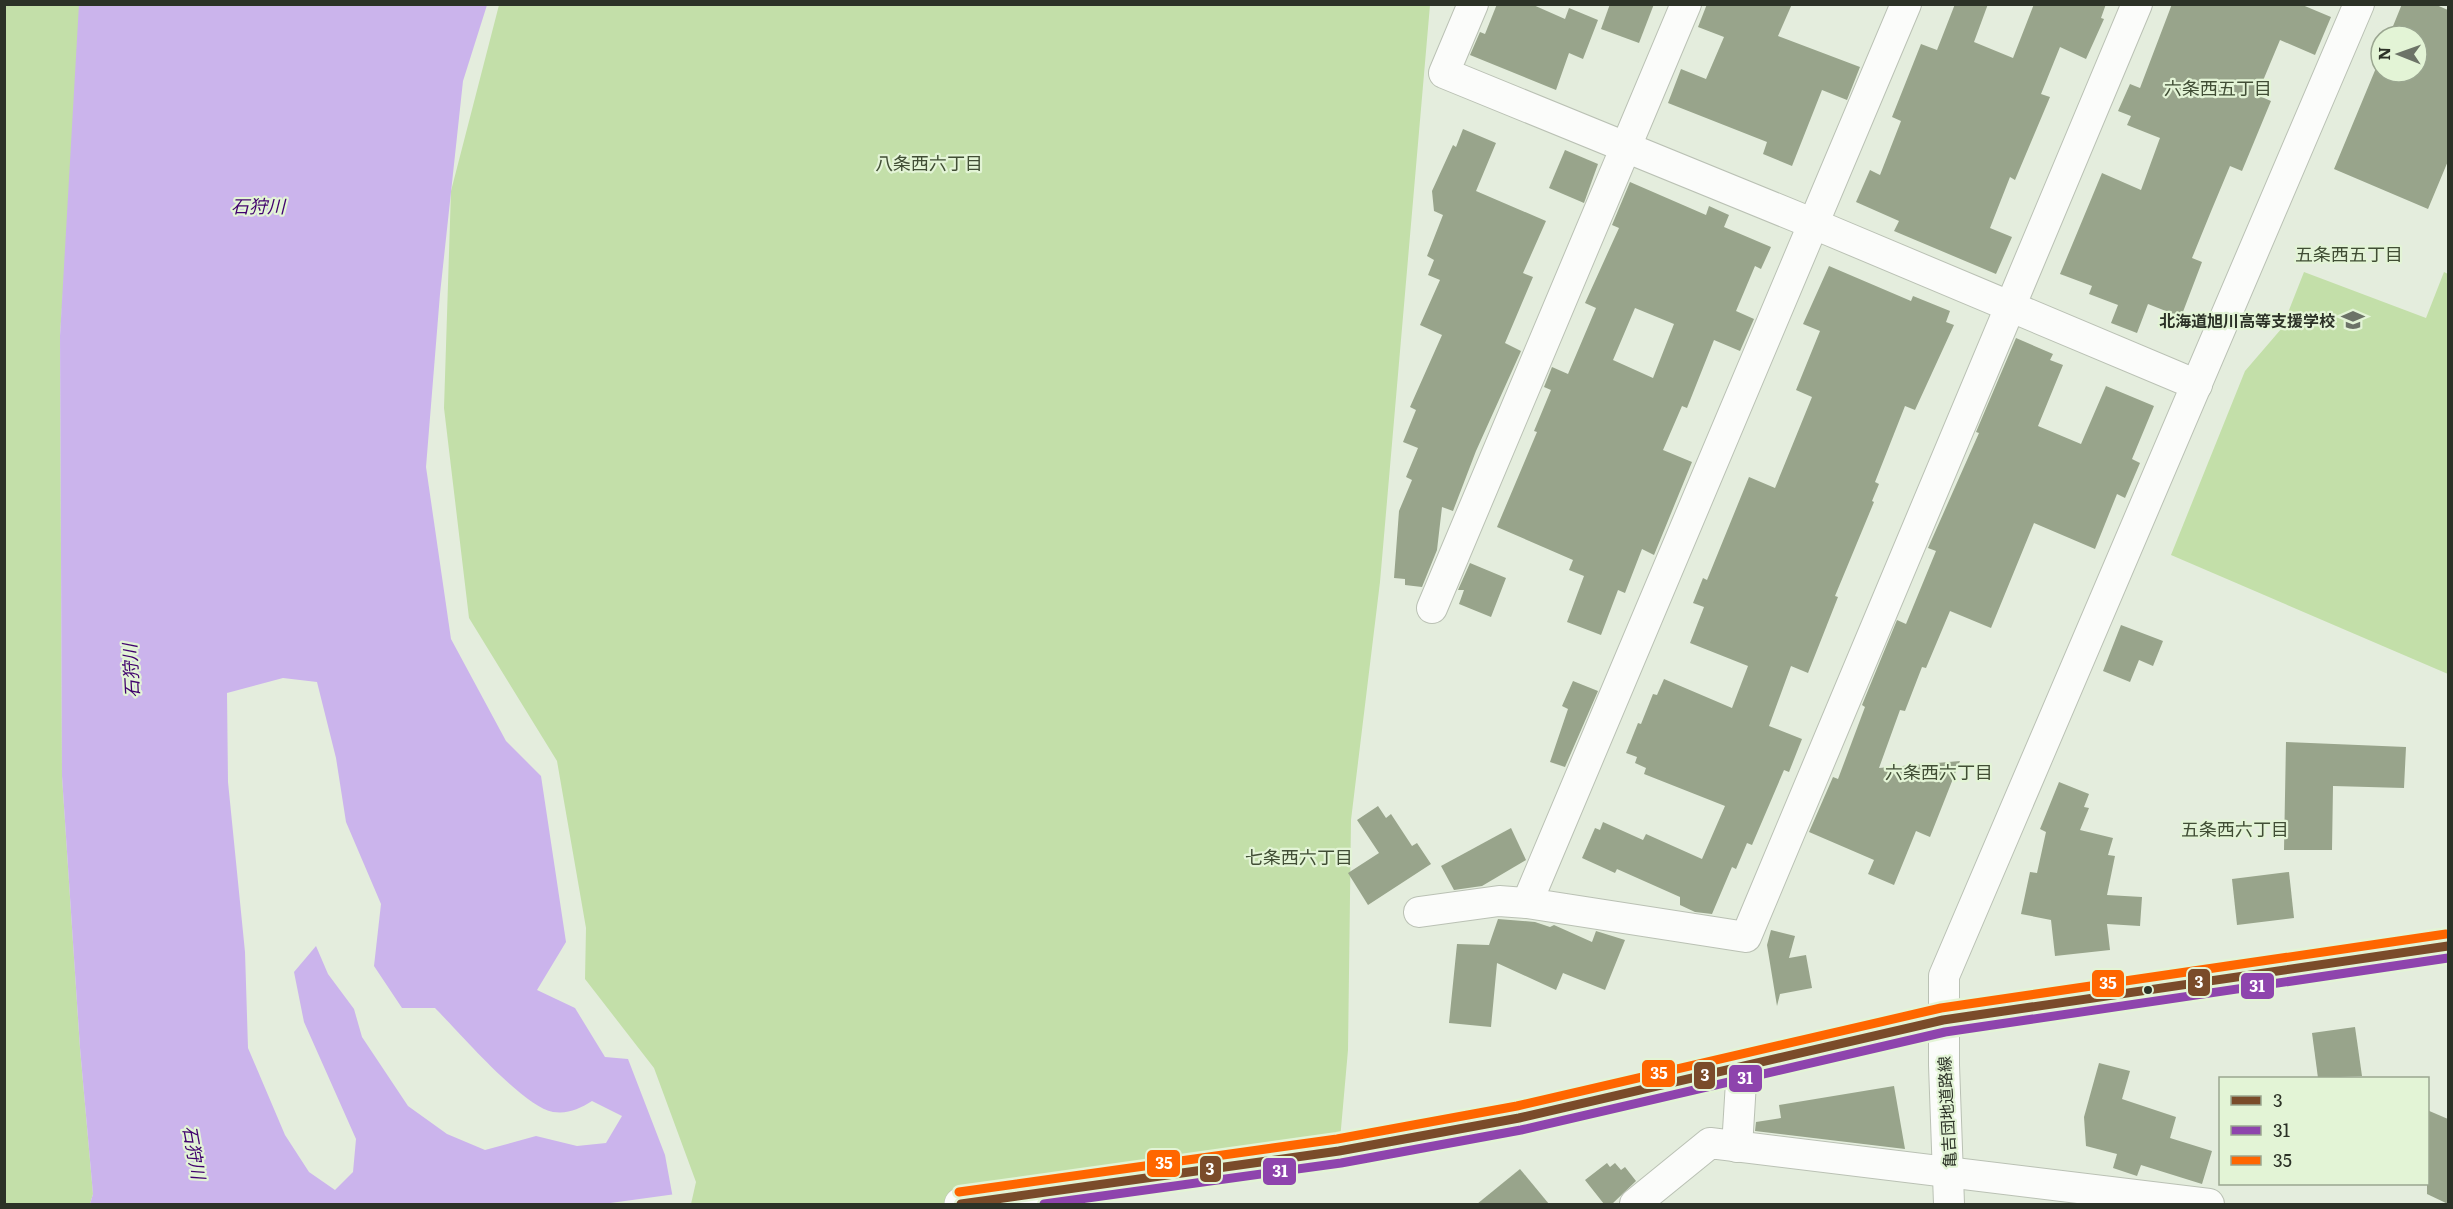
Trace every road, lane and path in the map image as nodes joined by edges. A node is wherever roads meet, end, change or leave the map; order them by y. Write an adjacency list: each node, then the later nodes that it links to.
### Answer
1 (1473, 4): 6 (street)
2 (1686, 4): 6 (street)
3 (1906, 4): 7 (street)
4 (2137, 4): 8 (street)
5 (2359, 4): 9 (street, 亀吉団地道路線)
6 (1625, 148): 7 (street); 10 (street)
7 (1814, 224): 8 (street); 11 (street)
8 (2010, 306): 9 (street); 11 (street)
9 (2197, 385): 14 (street, 亀吉団地道路線)
10 (1432, 608)
11 (1527, 903): 12 (street)
12 (1419, 912)
13 (2448, 946): 14 (street)
14 (1943, 1020): 15 (street); 17 (street, 亀吉団地道路線)
15 (1742, 1066): 16 (street); 18 (street)
16 (1737, 1147): 17 (street); 19 (street)
17 (1949, 1173): 20 (street, 亀吉団地道路線); 21 (street)
18 (961, 1204)
19 (1635, 1204)
20 (1949, 1204)
21 (2209, 1204)

